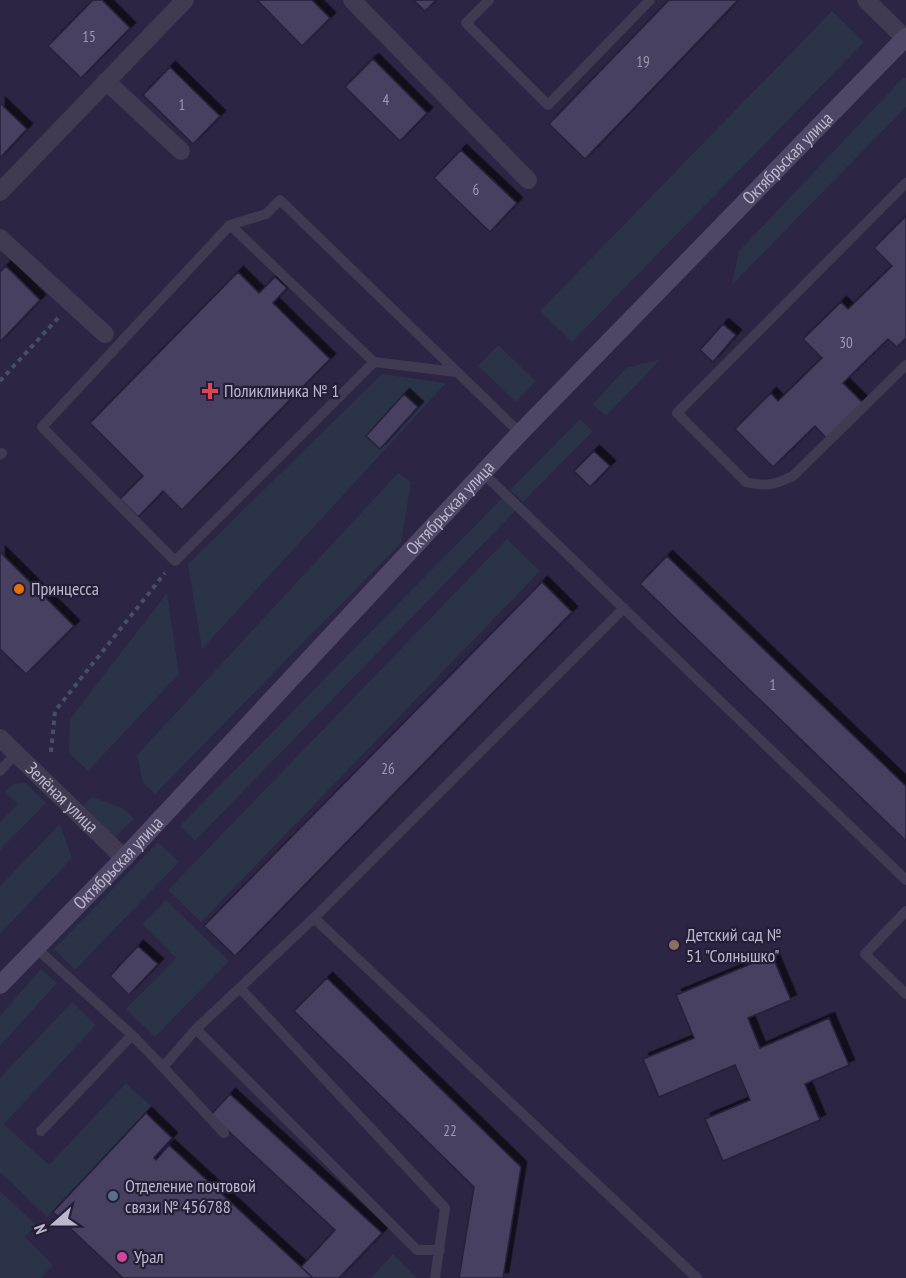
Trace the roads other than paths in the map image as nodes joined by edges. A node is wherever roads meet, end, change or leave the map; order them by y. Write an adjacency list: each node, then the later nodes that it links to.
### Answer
1 (185, 0): 7 (street)
2 (352, 0): 9 (street)
3 (489, 0): 4 (lane)
4 (650, 0)
5 (866, 0): 6 (street)
6 (906, 38): 18 (street, Октябрьская улица)
7 (106, 81): 8 (street); 11 (street)
8 (181, 151)
9 (528, 180)
10 (906, 183): 16 (lane)
11 (0, 192)
12 (230, 225): 15 (lane); 15 (lane); 17 (lane)
13 (0, 238): 14 (street)
14 (105, 334)
15 (374, 362): 17 (lane)
16 (906, 365)
17 (456, 372): 18 (lane)
18 (520, 433): 19 (street, Октябрьская улица)
19 (483, 473): 20 (lane); 24 (street, Октябрьская улица)
20 (624, 608): 25 (lane); 27 (lane)
21 (0, 738): 22 (street, Зелёная улица)
22 (16, 753): 23 (lane); 24 (street, Зелёная улица)
23 (0, 771)
24 (124, 858): 28 (street, Октябрьская улица)
25 (906, 880)
26 (906, 911): 31 (lane)
27 (314, 918): 30 (lane); 39 (lane)
28 (36, 948): 29 (street, Октябрьская улица); 33 (lane)
29 (0, 985)
30 (240, 988): 32 (lane); 37 (lane)
31 (906, 994)
32 (196, 1029): 34 (lane); 37 (lane)
33 (132, 1035): 34 (lane); 35 (lane)
34 (163, 1067): 36 (lane)
35 (41, 1131)
36 (224, 1133)
37 (440, 1250): 38 (lane)
38 (435, 1278)
39 (697, 1278)

